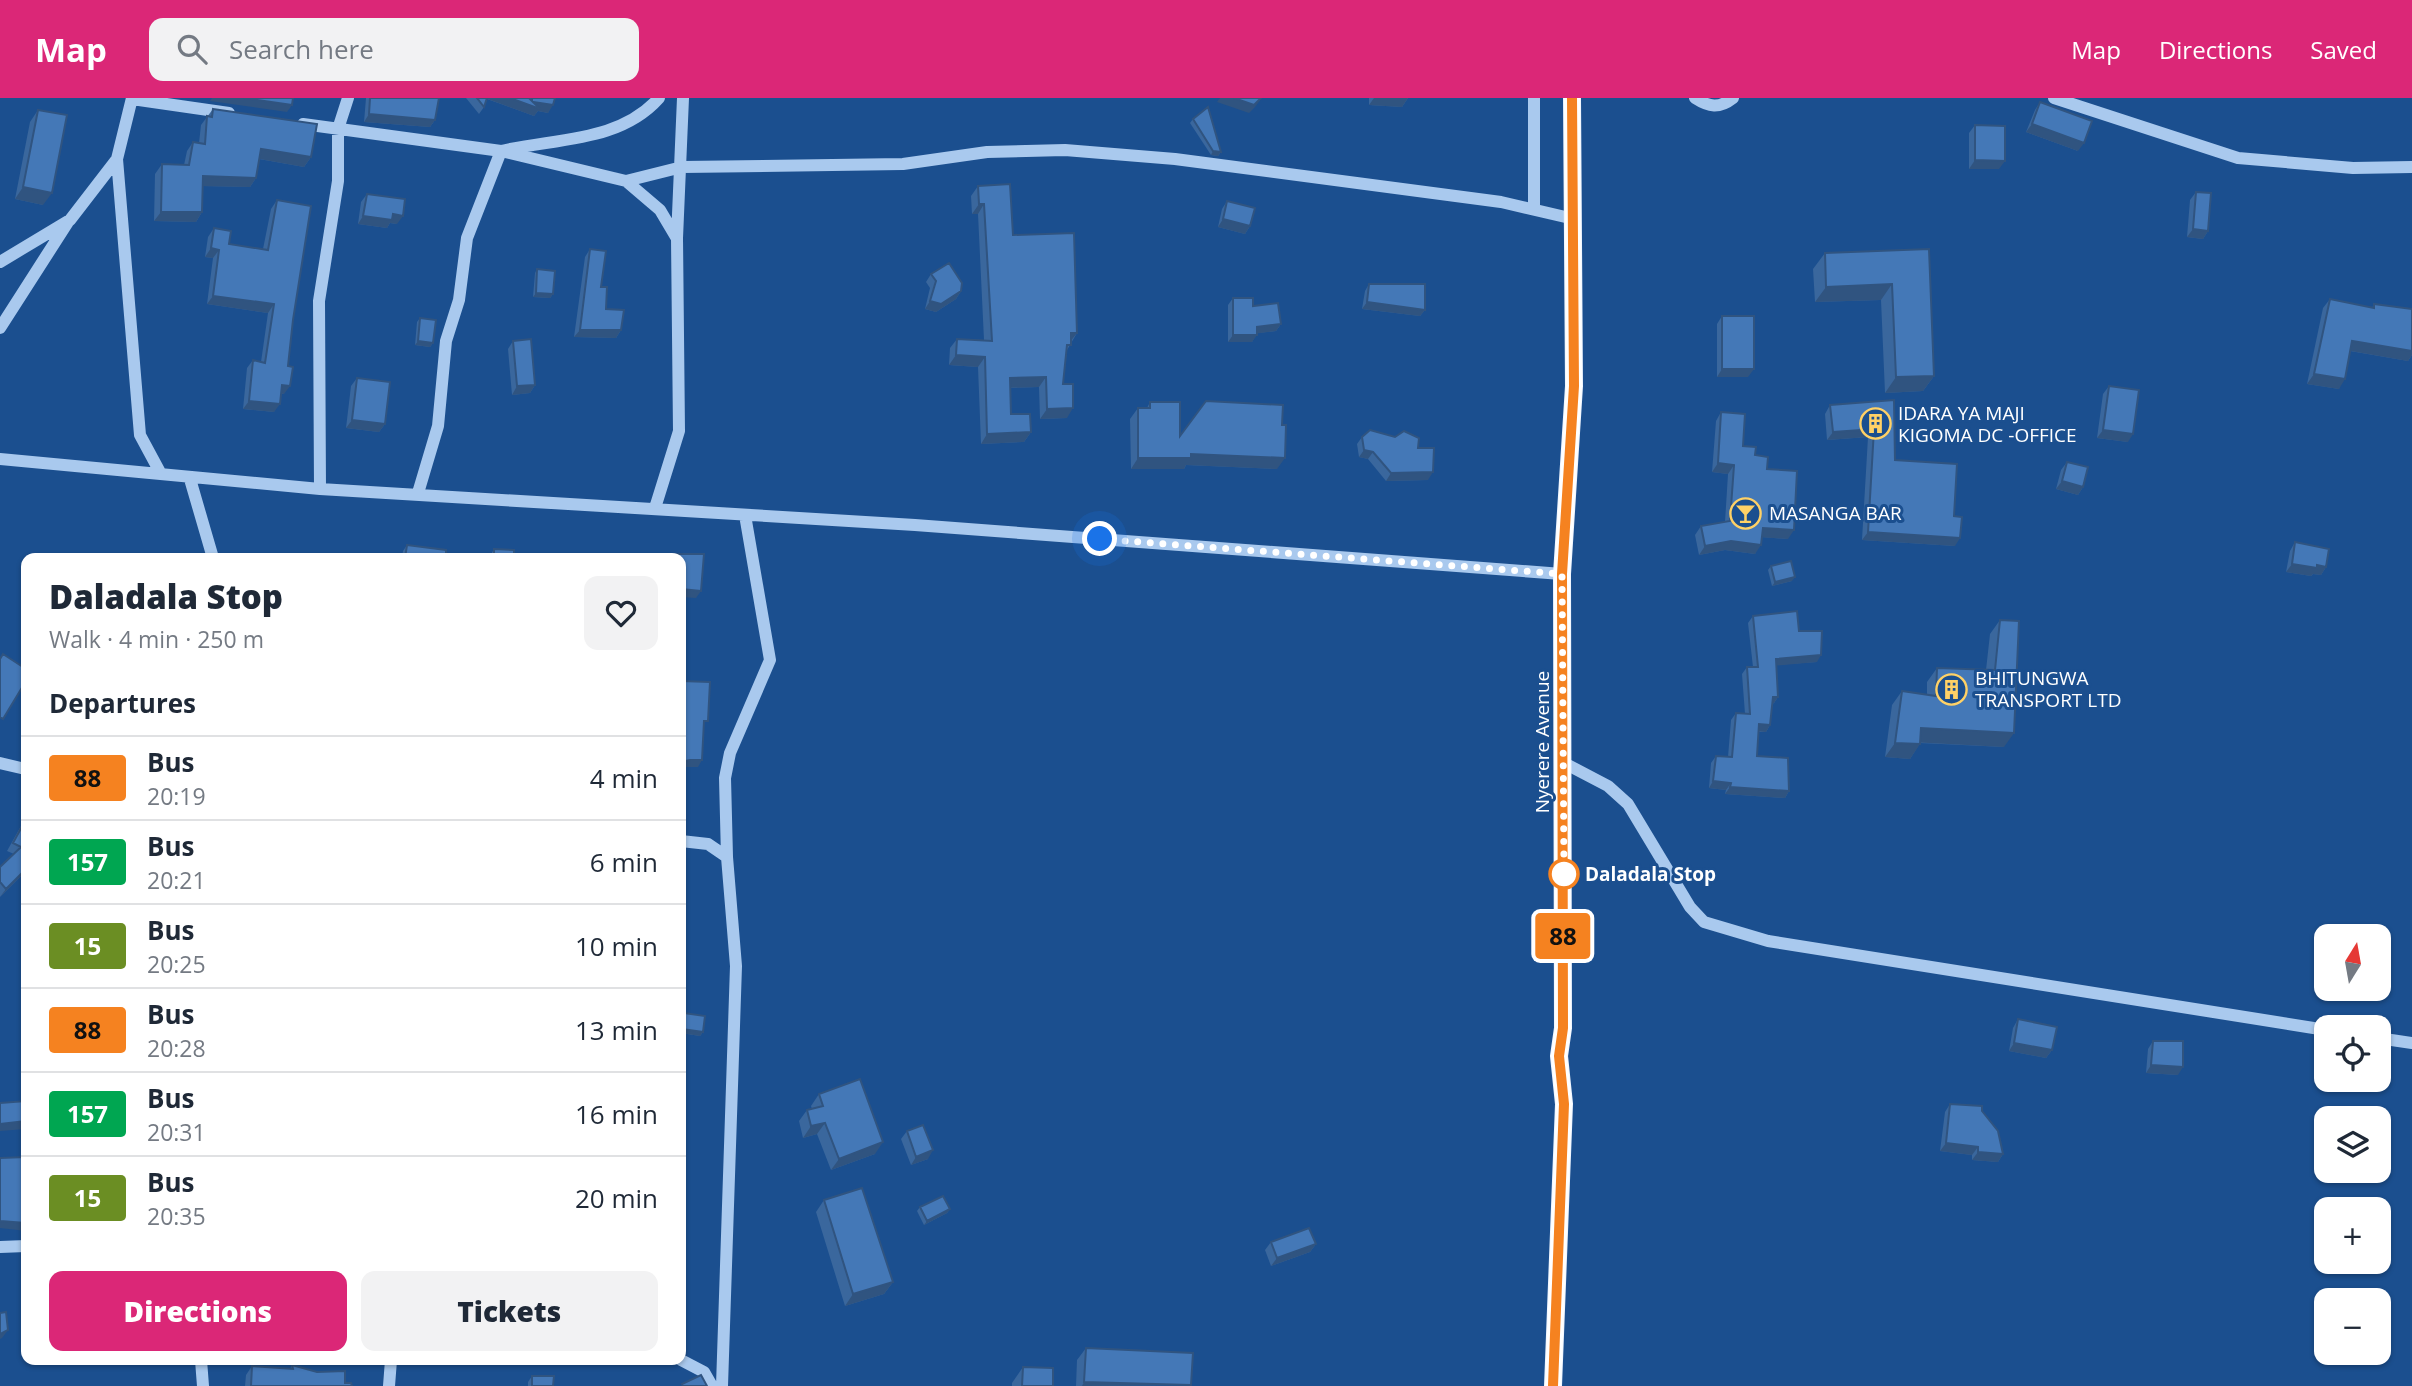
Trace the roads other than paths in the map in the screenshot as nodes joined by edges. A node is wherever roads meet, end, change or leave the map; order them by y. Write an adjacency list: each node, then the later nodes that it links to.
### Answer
1 (132, 98): 10 (street); 14 (street)
2 (348, 98): 12 (street)
3 (659, 98): 13 (street)
4 (683, 98): 15 (street)
5 (1534, 98): 18 (street)
6 (1572, 98): 19 (main road, Nyerere Avenue)
7 (1695, 98): 8 (street)
8 (1733, 98)
9 (2054, 98): 16 (street)
10 (242, 115)
11 (283, 121): 12 (street)
12 (338, 129): 13 (street); 27 (street)
13 (501, 151): 17 (street); 28 (street)
14 (117, 159): 20 (street); 25 (street)
15 (682, 167): 17 (street); 18 (street); 21 (street)
16 (2412, 167)
17 (626, 181): 21 (street)
18 (1534, 209): 19 (street)
19 (1574, 219): 32 (main road, Nyerere Avenue)
20 (70, 220): 22 (street); 23 (street)
21 (677, 238): 29 (street)
22 (0, 262)
23 (0, 328)
24 (0, 459): 25 (street)
25 (161, 474): 26 (street)
26 (191, 478): 27 (street); 31 (street)
27 (320, 489): 28 (street)
28 (418, 493): 29 (street)
29 (655, 508): 30 (street)
30 (745, 515): 32 (street); 37 (street)
31 (212, 553)
32 (1562, 574): 33 (main road, Nyerere Avenue)
33 (1563, 763): 38 (street); 50 (main road, Nyerere Avenue)
34 (0, 764): 35 (street)
35 (21, 768)
36 (686, 842): 37 (street)
37 (727, 856): 49 (street)
38 (2314, 1028)
39 (2391, 1039): 40 (street)
40 (2412, 1041)
41 (21, 1246): 42 (street)
42 (0, 1247)
43 (686, 1363): 48 (street)
44 (201, 1365): 46 (street)
45 (392, 1365): 47 (street)
46 (203, 1386)
47 (389, 1386)
48 (712, 1386)
49 (722, 1386)
50 (1553, 1386)

